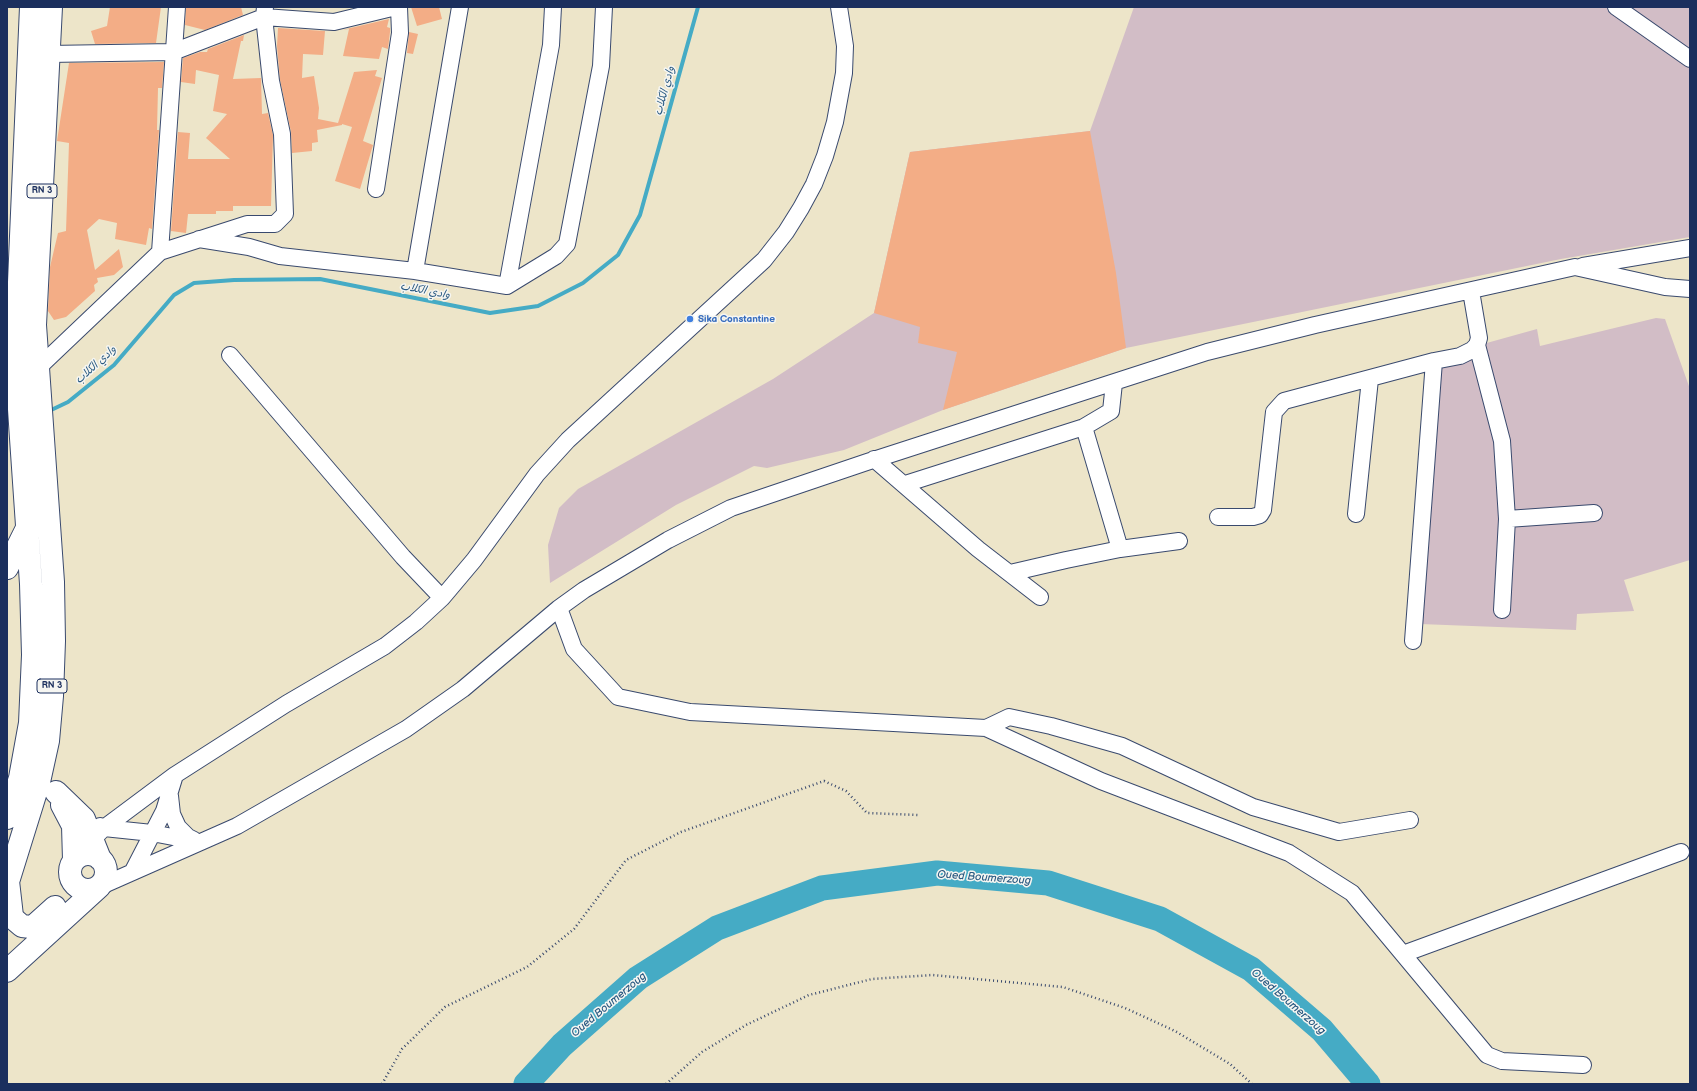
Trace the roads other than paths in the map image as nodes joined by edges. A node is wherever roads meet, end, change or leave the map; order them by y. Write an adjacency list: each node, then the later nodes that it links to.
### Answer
1 (31, 7): 36 (highway, RN 3)
2 (50, 7): 12 (highway, RN 3)
3 (177, 7): 11 (street)
4 (398, 7): 10 (street); 14 (street)
5 (460, 7): 19 (street)
6 (553, 7): 20 (street)
7 (604, 7): 20 (street)
8 (839, 7): 42 (street)
9 (1616, 7): 13 (street)
10 (264, 12): 11 (street); 15 (street)
11 (173, 52): 12 (street); 17 (street)
12 (48, 54): 26 (highway, RN 3)
13 (1690, 60)
14 (376, 189)
15 (199, 239): 17 (street); 19 (street)
16 (1690, 248): 18 (street)
17 (160, 252): 26 (street)
18 (1575, 267): 21 (street); 22 (street)
19 (415, 271): 20 (street)
20 (506, 286)
21 (1690, 289)
22 (1471, 291): 23 (street); 28 (street)
23 (1478, 345): 25 (street); 35 (street)
24 (230, 355): 42 (street)
25 (1434, 361): 27 (street); 45 (street)
26 (38, 372): 57 (highway, RN 3)
27 (1370, 379): 33 (street); 34 (street)
28 (1114, 383): 29 (street); 30 (street)
29 (1084, 427): 31 (street); 38 (street)
30 (874, 459): 31 (street); 43 (street)
31 (904, 484): 40 (street)
32 (1594, 513): 35 (street)
33 (1356, 514)
34 (1218, 517)
35 (1507, 518): 44 (street)
36 (26, 530): 39 (highway); 49 (highway, RN 3)
37 (1179, 541): 38 (street)
38 (1120, 549): 40 (street)
39 (7, 568)
40 (1010, 573): 41 (street)
41 (1040, 597)
42 (442, 598): 47 (street)
43 (559, 608): 46 (street); 53 (street)
44 (1502, 610)
45 (1413, 641)
46 (986, 728): 50 (street); 60 (street)
47 (175, 776): 48 (street); 52 (street)
48 (169, 794): 51 (street); 53 (street)
49 (7, 818)
50 (1410, 820)
51 (152, 834): 52 (street); 53 (street); 56 (street)
52 (99, 842): 55 (highway); 55 (highway); 59 (highway)
53 (199, 842): 56 (street)
54 (1681, 852): 60 (street)
55 (74, 860): 58 (highway)
56 (133, 871): 59 (street)
57 (8, 883): 58 (highway)
58 (76, 887): 59 (highway)
59 (99, 887): 61 (highway)
60 (1403, 954): 62 (street)
61 (7, 971)
62 (1582, 1065)

